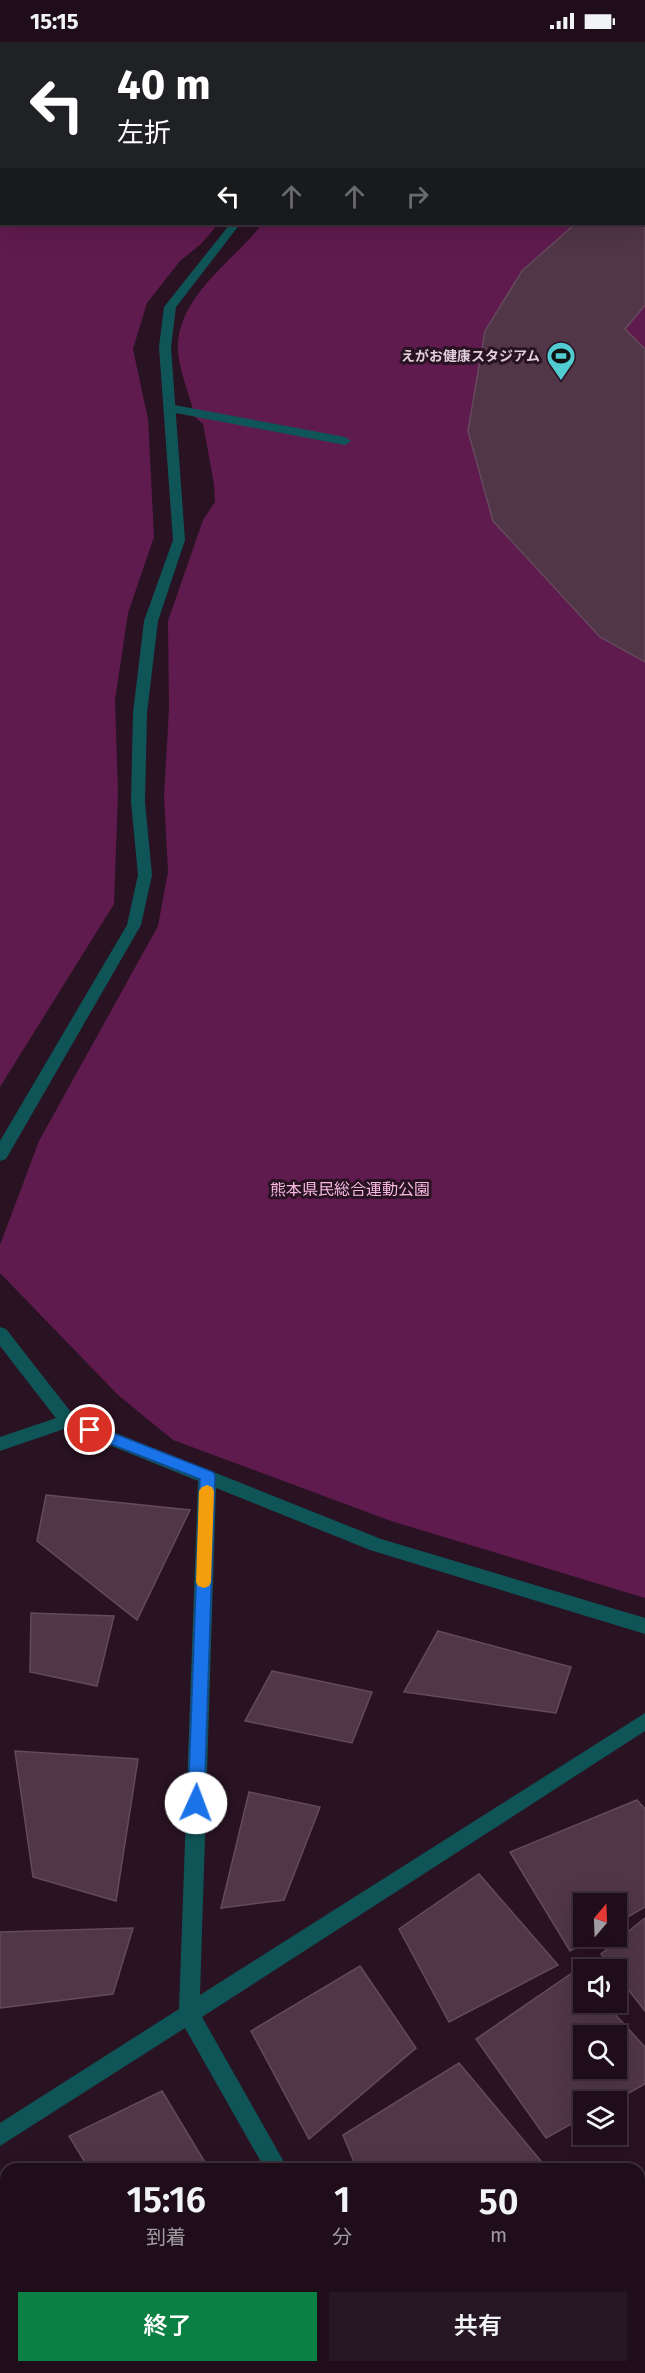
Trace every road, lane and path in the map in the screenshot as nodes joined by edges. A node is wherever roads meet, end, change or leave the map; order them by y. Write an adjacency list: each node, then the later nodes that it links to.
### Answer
1 (234, 225): 2 (street)
2 (169, 408): 3 (street); 4 (street)
3 (345, 441)
4 (0, 1155)
5 (0, 1334): 6 (street)
6 (68, 1421): 7 (street); 8 (street)
7 (0, 1444)
8 (207, 1476): 9 (street); 11 (street)
9 (645, 1626)
10 (645, 1722): 11 (street)
11 (189, 2014): 12 (street); 13 (street)
12 (0, 2135)
13 (273, 2163)

